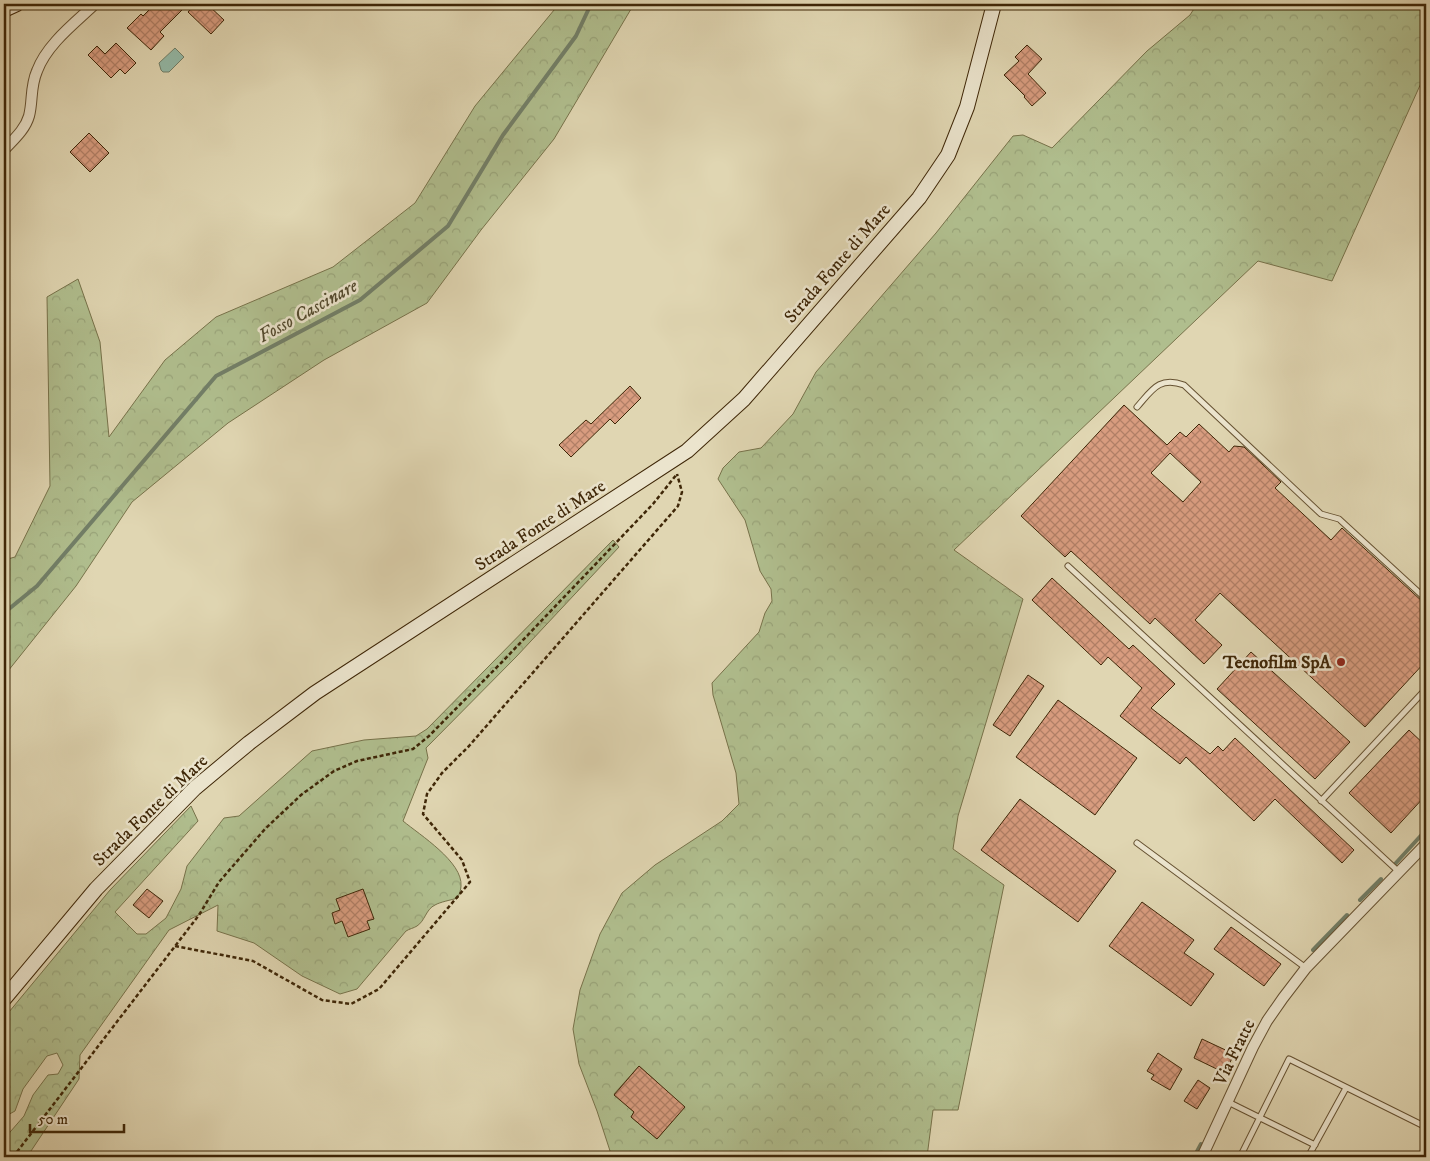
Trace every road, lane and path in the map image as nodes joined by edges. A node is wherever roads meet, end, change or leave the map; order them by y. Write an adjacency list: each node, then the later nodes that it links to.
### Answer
1 (17, 4): 4 (street)
2 (95, 4): 5 (street)
3 (994, 4): 16 (street, Strada Fonte di Mare)
4 (4, 10)
5 (4, 150)
6 (1138, 407): 8 (lane)
7 (1068, 566): 10 (lane)
8 (1426, 599)
9 (1426, 689): 10 (lane)
10 (1321, 801): 13 (lane)
11 (1137, 842): 15 (lane)
12 (1426, 844): 13 (street, Via Fratte)
13 (1398, 872): 15 (street, Via Fratte)
14 (175, 946): 14 (path); 22 (path)
15 (1306, 968): 18 (street, Via Fratte)
16 (4, 999)
17 (1346, 1088): 19 (lane); 20 (lane); 21 (lane)
18 (1228, 1102): 19 (lane); 23 (street, Via Fratte)
19 (1260, 1118): 21 (lane); 24 (lane)
20 (1426, 1128)
21 (1315, 1145): 25 (lane)
22 (14, 1157)
23 (1202, 1157)
24 (1240, 1157)
25 (1308, 1157)

